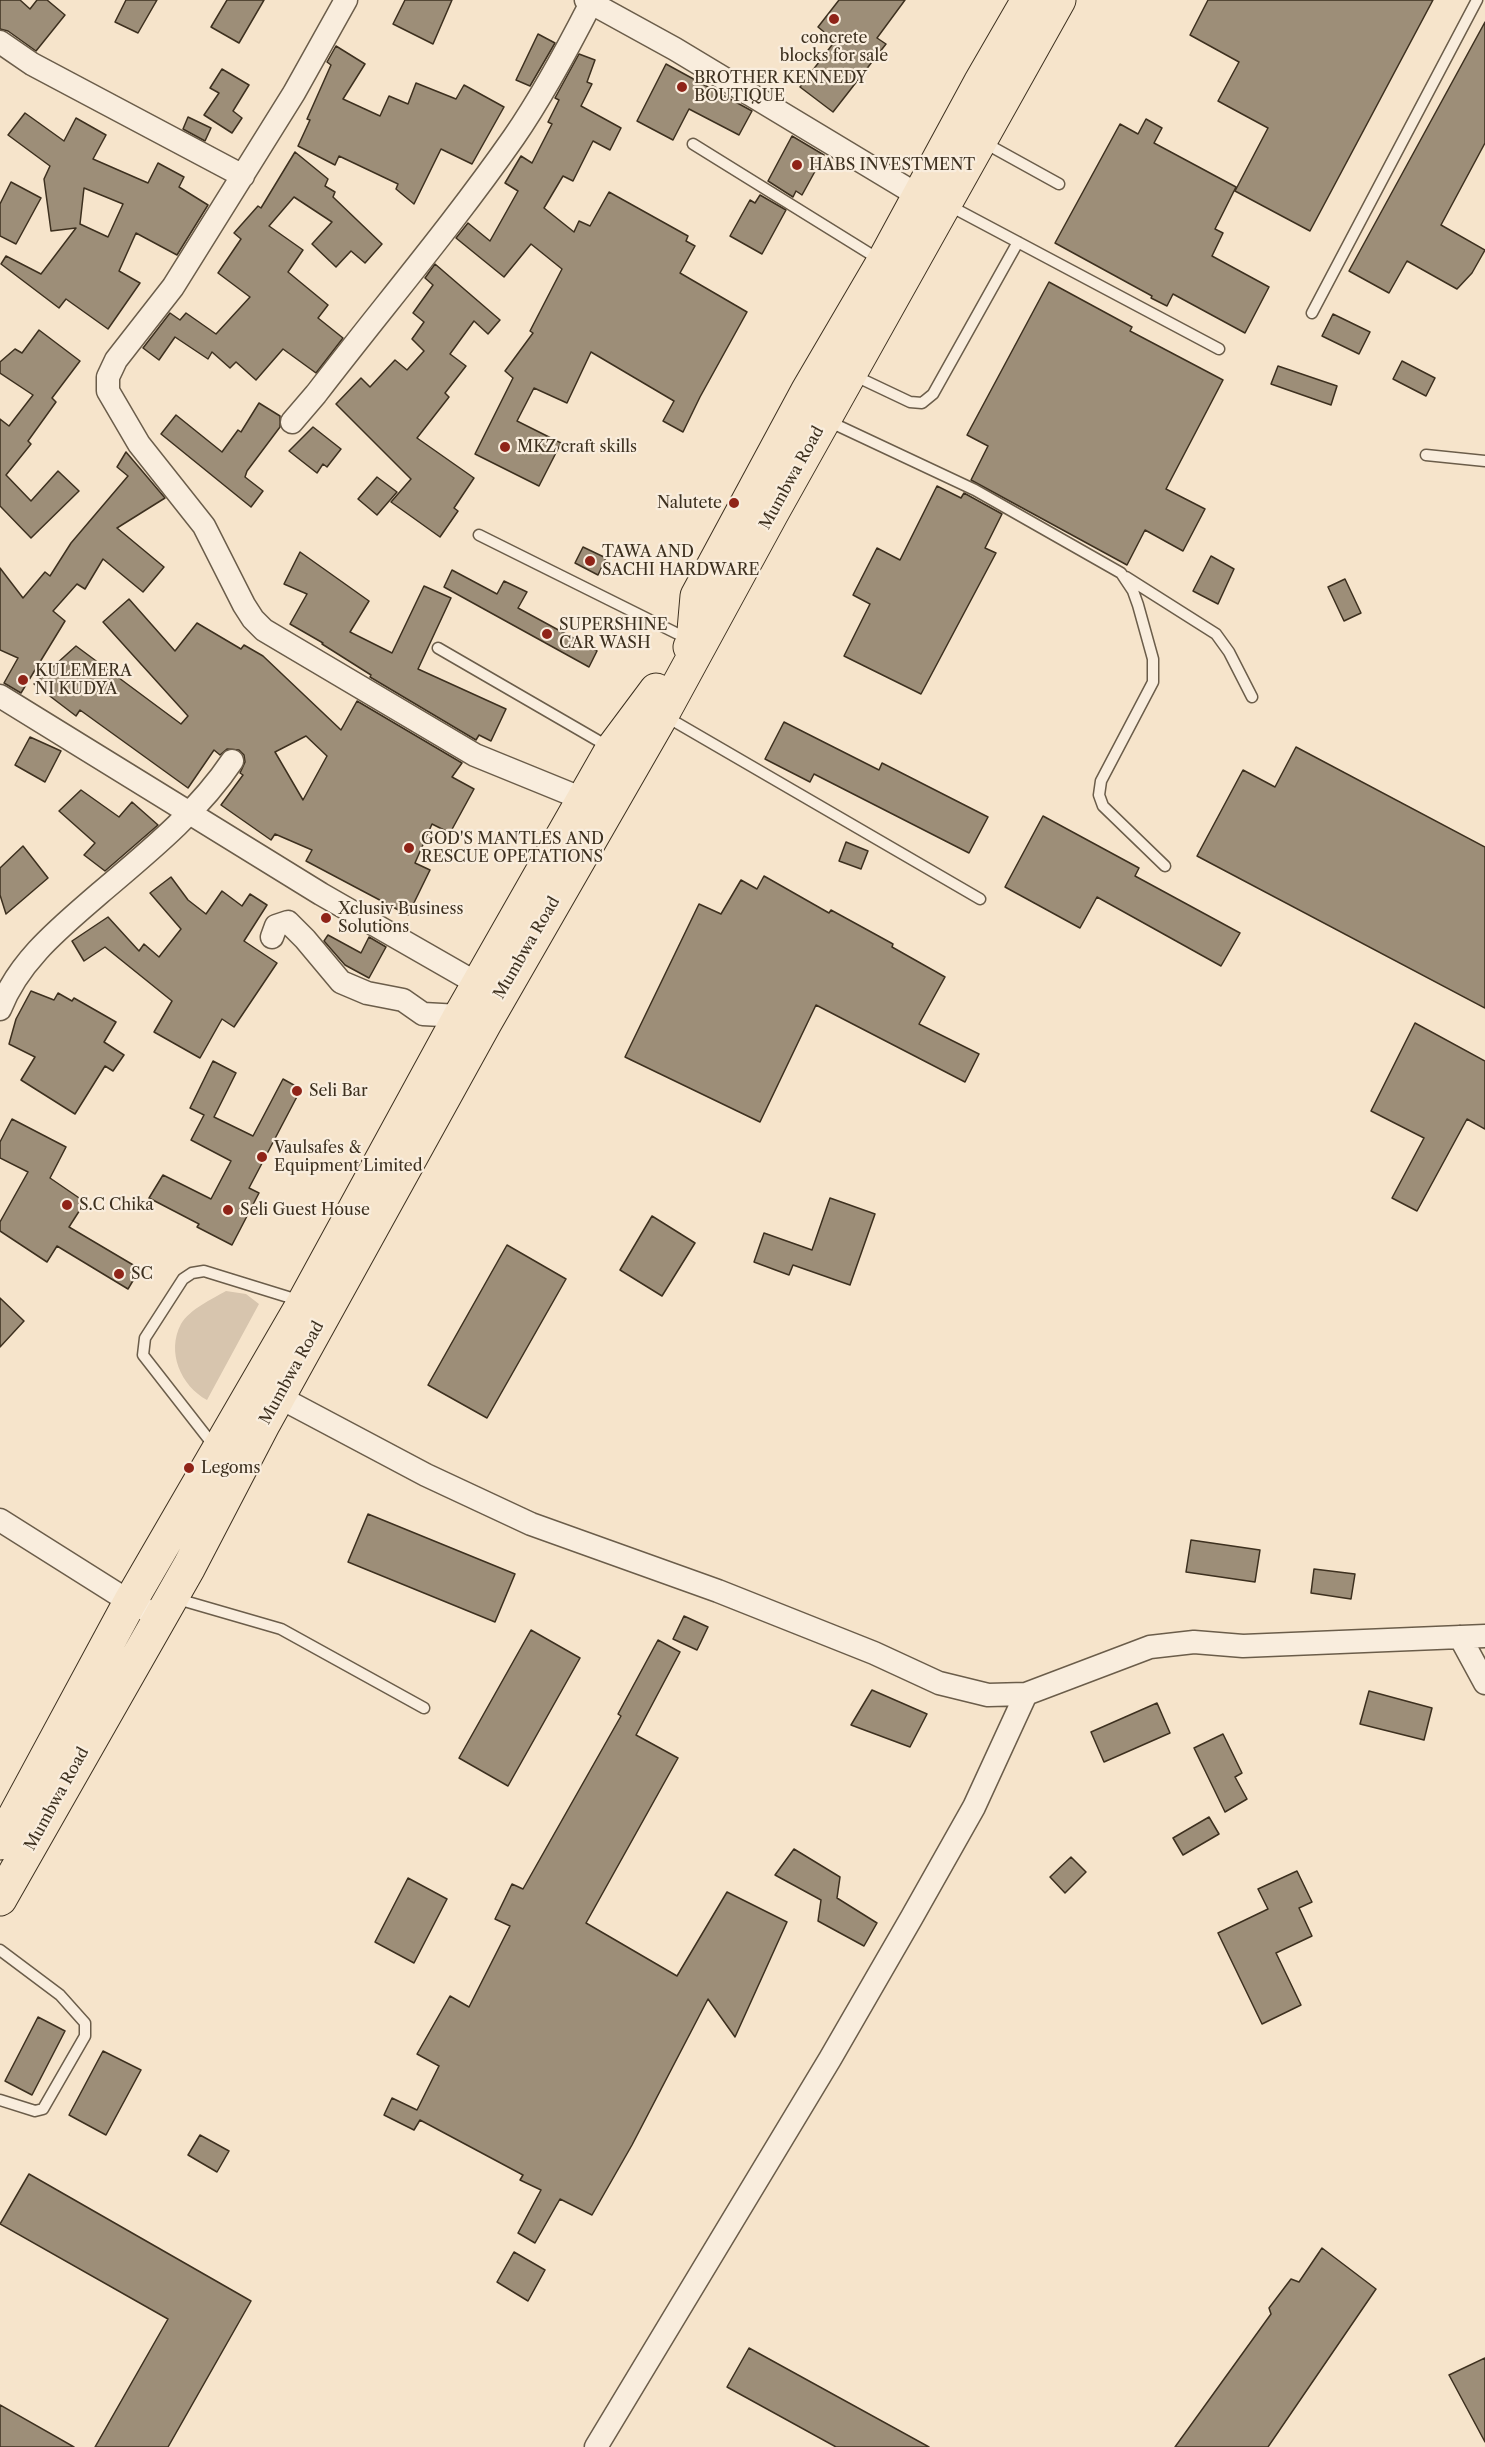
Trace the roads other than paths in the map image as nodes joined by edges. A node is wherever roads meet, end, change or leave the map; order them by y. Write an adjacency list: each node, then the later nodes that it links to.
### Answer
1 (346, 0): 9 (street)
2 (1028, 0): 11 (main road, Mumbwa Road)
3 (1059, 0): 7 (main road, Mumbwa Road)
4 (1477, 0): 14 (lane)
5 (589, 1): 11 (street); 18 (street)
6 (0, 42): 9 (street)
7 (980, 141): 10 (lane); 11 (main road, Mumbwa Road)
8 (693, 144): 13 (lane)
9 (243, 176): 30 (street)
10 (1059, 184)
11 (932, 200): 12 (lane); 13 (main road, Mumbwa Road); 16 (main road, Mumbwa Road)
12 (1018, 242): 15 (lane); 16 (lane)
13 (883, 262): 23 (main road, Mumbwa Road)
14 (1312, 313)
15 (1219, 349)
16 (850, 374): 17 (main road, Mumbwa Road)
17 (825, 419): 22 (lane); 27 (main road, Mumbwa Road)
18 (292, 422)
19 (1426, 455): 20 (lane)
20 (1485, 461)
21 (479, 535): 23 (lane)
22 (1121, 573): 26 (lane); 32 (lane)
23 (693, 642): 28 (main road, Mumbwa Road)
24 (438, 648): 28 (lane)
25 (0, 696): 31 (street)
26 (1252, 697)
27 (662, 714): 33 (lane); 39 (main road, Mumbwa Road)
28 (612, 749): 30 (main road, Mumbwa Road)
29 (232, 761): 31 (street)
30 (583, 799): 35 (main road, Mumbwa Road)
31 (189, 812): 35 (street); 36 (street)
32 (1165, 866)
33 (980, 899)
34 (272, 937): 37 (street)
35 (478, 984): 37 (main road, Mumbwa Road)
36 (0, 1010)
37 (460, 1016): 38 (main road, Mumbwa Road)
38 (304, 1302): 40 (main road, Mumbwa Road); 40 (lane)
39 (279, 1396): 43 (main road, Mumbwa Road); 47 (street)
40 (218, 1451): 42 (main road, Mumbwa Road)
41 (0, 1520): 42 (street)
42 (130, 1602): 43 (street); 49 (main road, Mumbwa Road)
43 (165, 1607): 48 (lane); 50 (main road, Mumbwa Road)
44 (1485, 1636): 45 (street)
45 (1460, 1637): 46 (street); 47 (street)
46 (1485, 1683)
47 (1026, 1694): 53 (street)
48 (424, 1708)
49 (0, 1843)
50 (0, 1899)
51 (0, 1950): 52 (lane)
52 (0, 2100)
53 (596, 2447)

